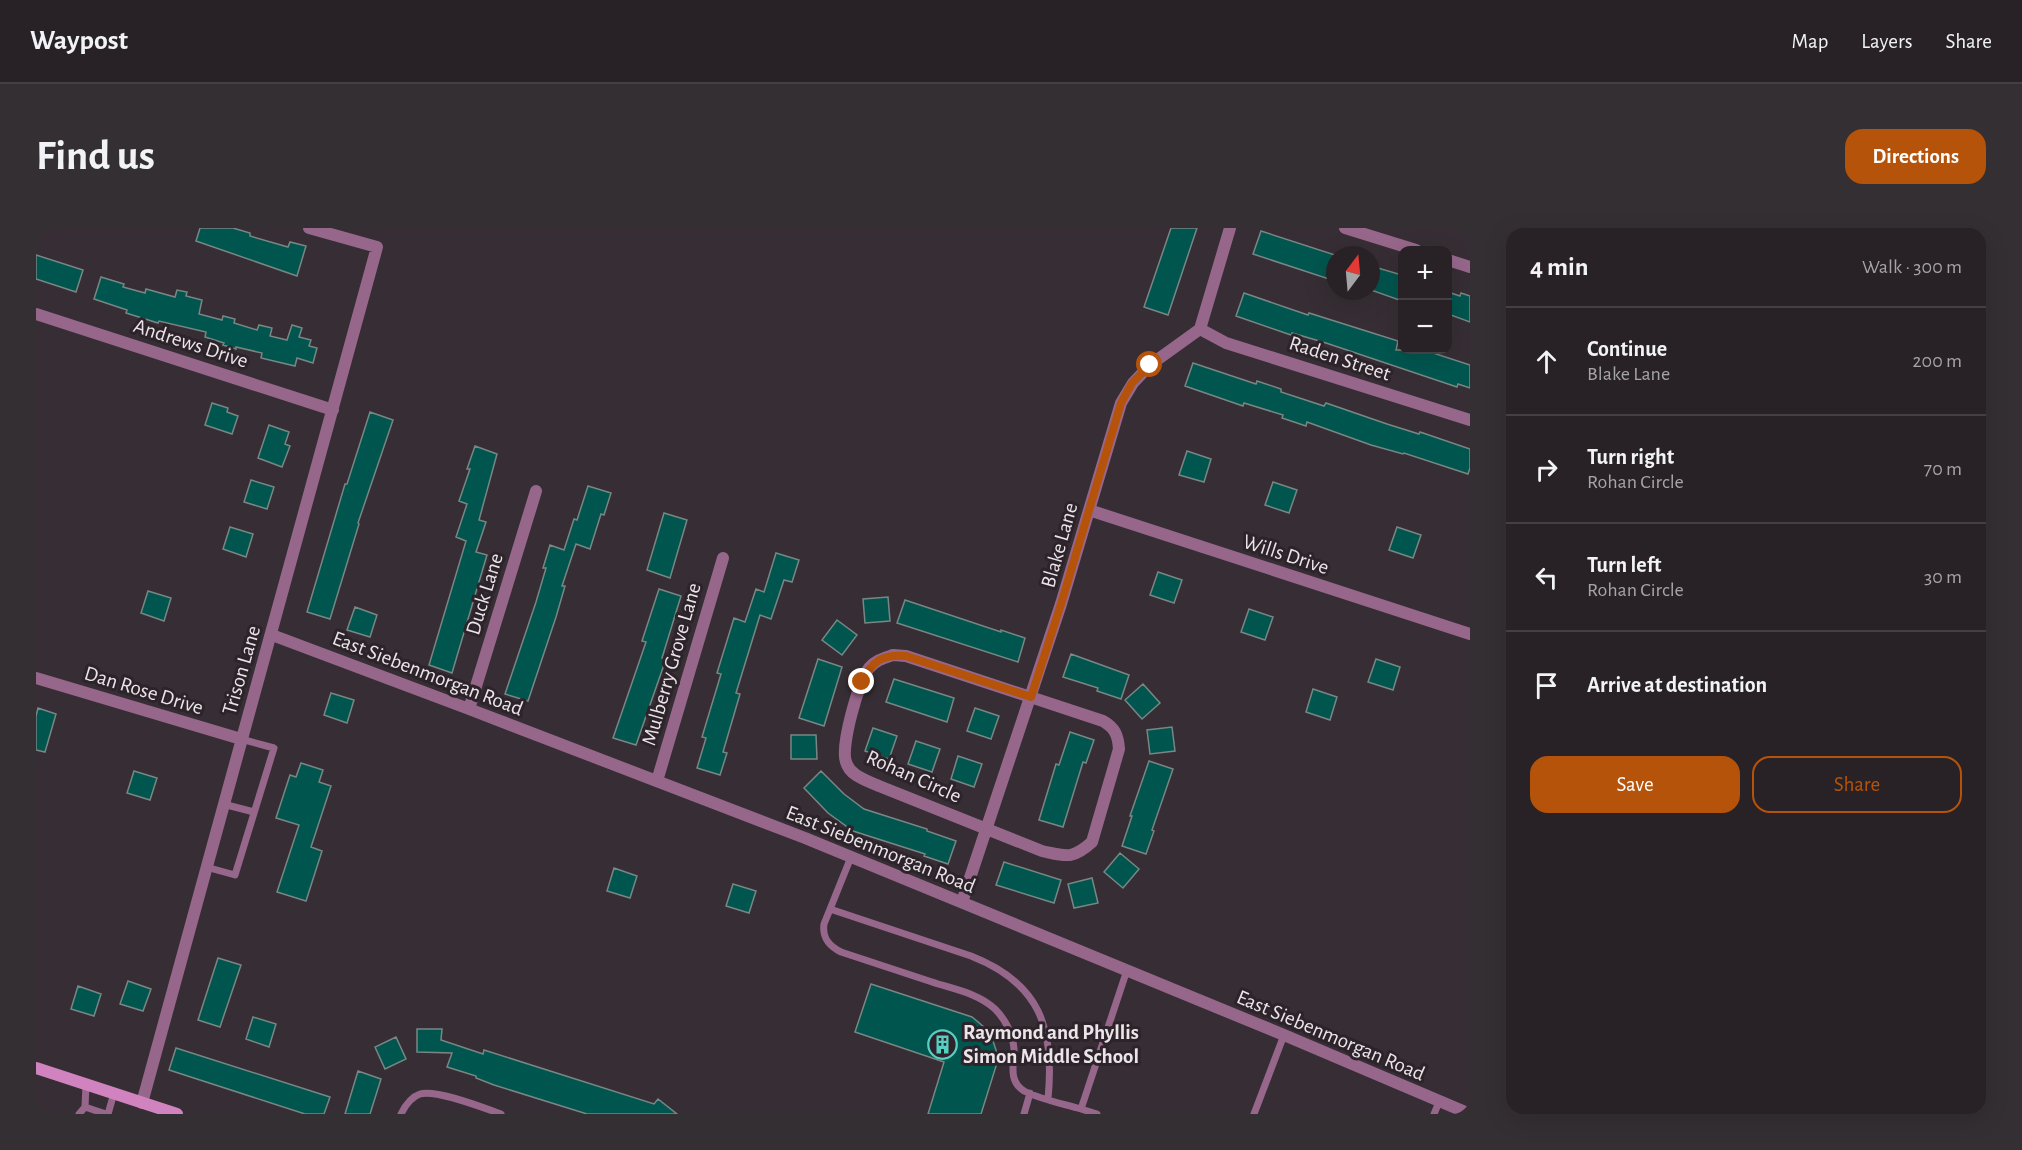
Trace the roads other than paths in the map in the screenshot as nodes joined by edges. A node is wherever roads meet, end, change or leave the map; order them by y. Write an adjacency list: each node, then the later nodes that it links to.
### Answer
1 (309, 228): 9 (street, Trison Lane)
2 (1230, 228): 8 (street)
3 (1345, 228): 4 (street)
4 (1403, 246)
5 (1452, 261): 6 (street)
6 (1470, 267)
7 (36, 314): 9 (street, Andrews Drive)
8 (1200, 329): 10 (street, Raden Street); 12 (street, Blake Lane)
9 (333, 410): 15 (street, Trison Lane)
10 (1470, 420)
11 (536, 491): 18 (street, Duck Lane)
12 (1089, 510): 14 (street, Wills Drive); 17 (street, Blake Lane)
13 (723, 558): 20 (street, Mulberry Grove Lane)
14 (1470, 634)
15 (272, 635): 18 (street, East Siebenmorgan Road); 19 (street, Trison Lane)
16 (36, 678): 19 (street, Dan Rose Drive)
17 (1031, 697): 23 (street, Blake Lane); 23 (street, Rohan Circle); 23 (street, Rohan Circle)
18 (469, 709): 20 (street, East Siebenmorgan Road)
19 (241, 740): 21 (street, Trison Lane); 22 (lane)
20 (657, 781): 24 (street, East Siebenmorgan Road)
21 (223, 804): 22 (lane); 25 (street, Trison Lane)
22 (254, 813): 25 (lane)
23 (987, 829): 26 (street, Blake Lane)
24 (851, 857): 26 (street, East Siebenmorgan Road); 27 (lane)
25 (206, 867): 35 (street, Trison Lane)
26 (962, 902): 28 (street, East Siebenmorgan Road)
27 (830, 909): 33 (lane); 34 (lane)
28 (1127, 970): 29 (street, East Siebenmorgan Road); 38 (lane)
29 (1284, 1035): 37 (street, East Siebenmorgan Road); 46 (lane)
30 (36, 1068): 31 (street)
31 (86, 1084): 32 (street); 36 (lane)
32 (114, 1093): 35 (street); 40 (lane)
33 (1030, 1093): 34 (lane); 44 (lane)
34 (1048, 1099): 38 (lane)
35 (142, 1102): 41 (street)
36 (85, 1107): 39 (lane); 40 (lane)
37 (1437, 1108): 47 (street, East Siebenmorgan Road)
38 (1081, 1109): 45 (lane)
39 (79, 1114)
40 (107, 1114)
41 (177, 1114)
42 (401, 1114): 43 (lane)
43 (501, 1114)
44 (1024, 1114)
45 (1097, 1114)
46 (1254, 1114)
47 (1470, 1114)

